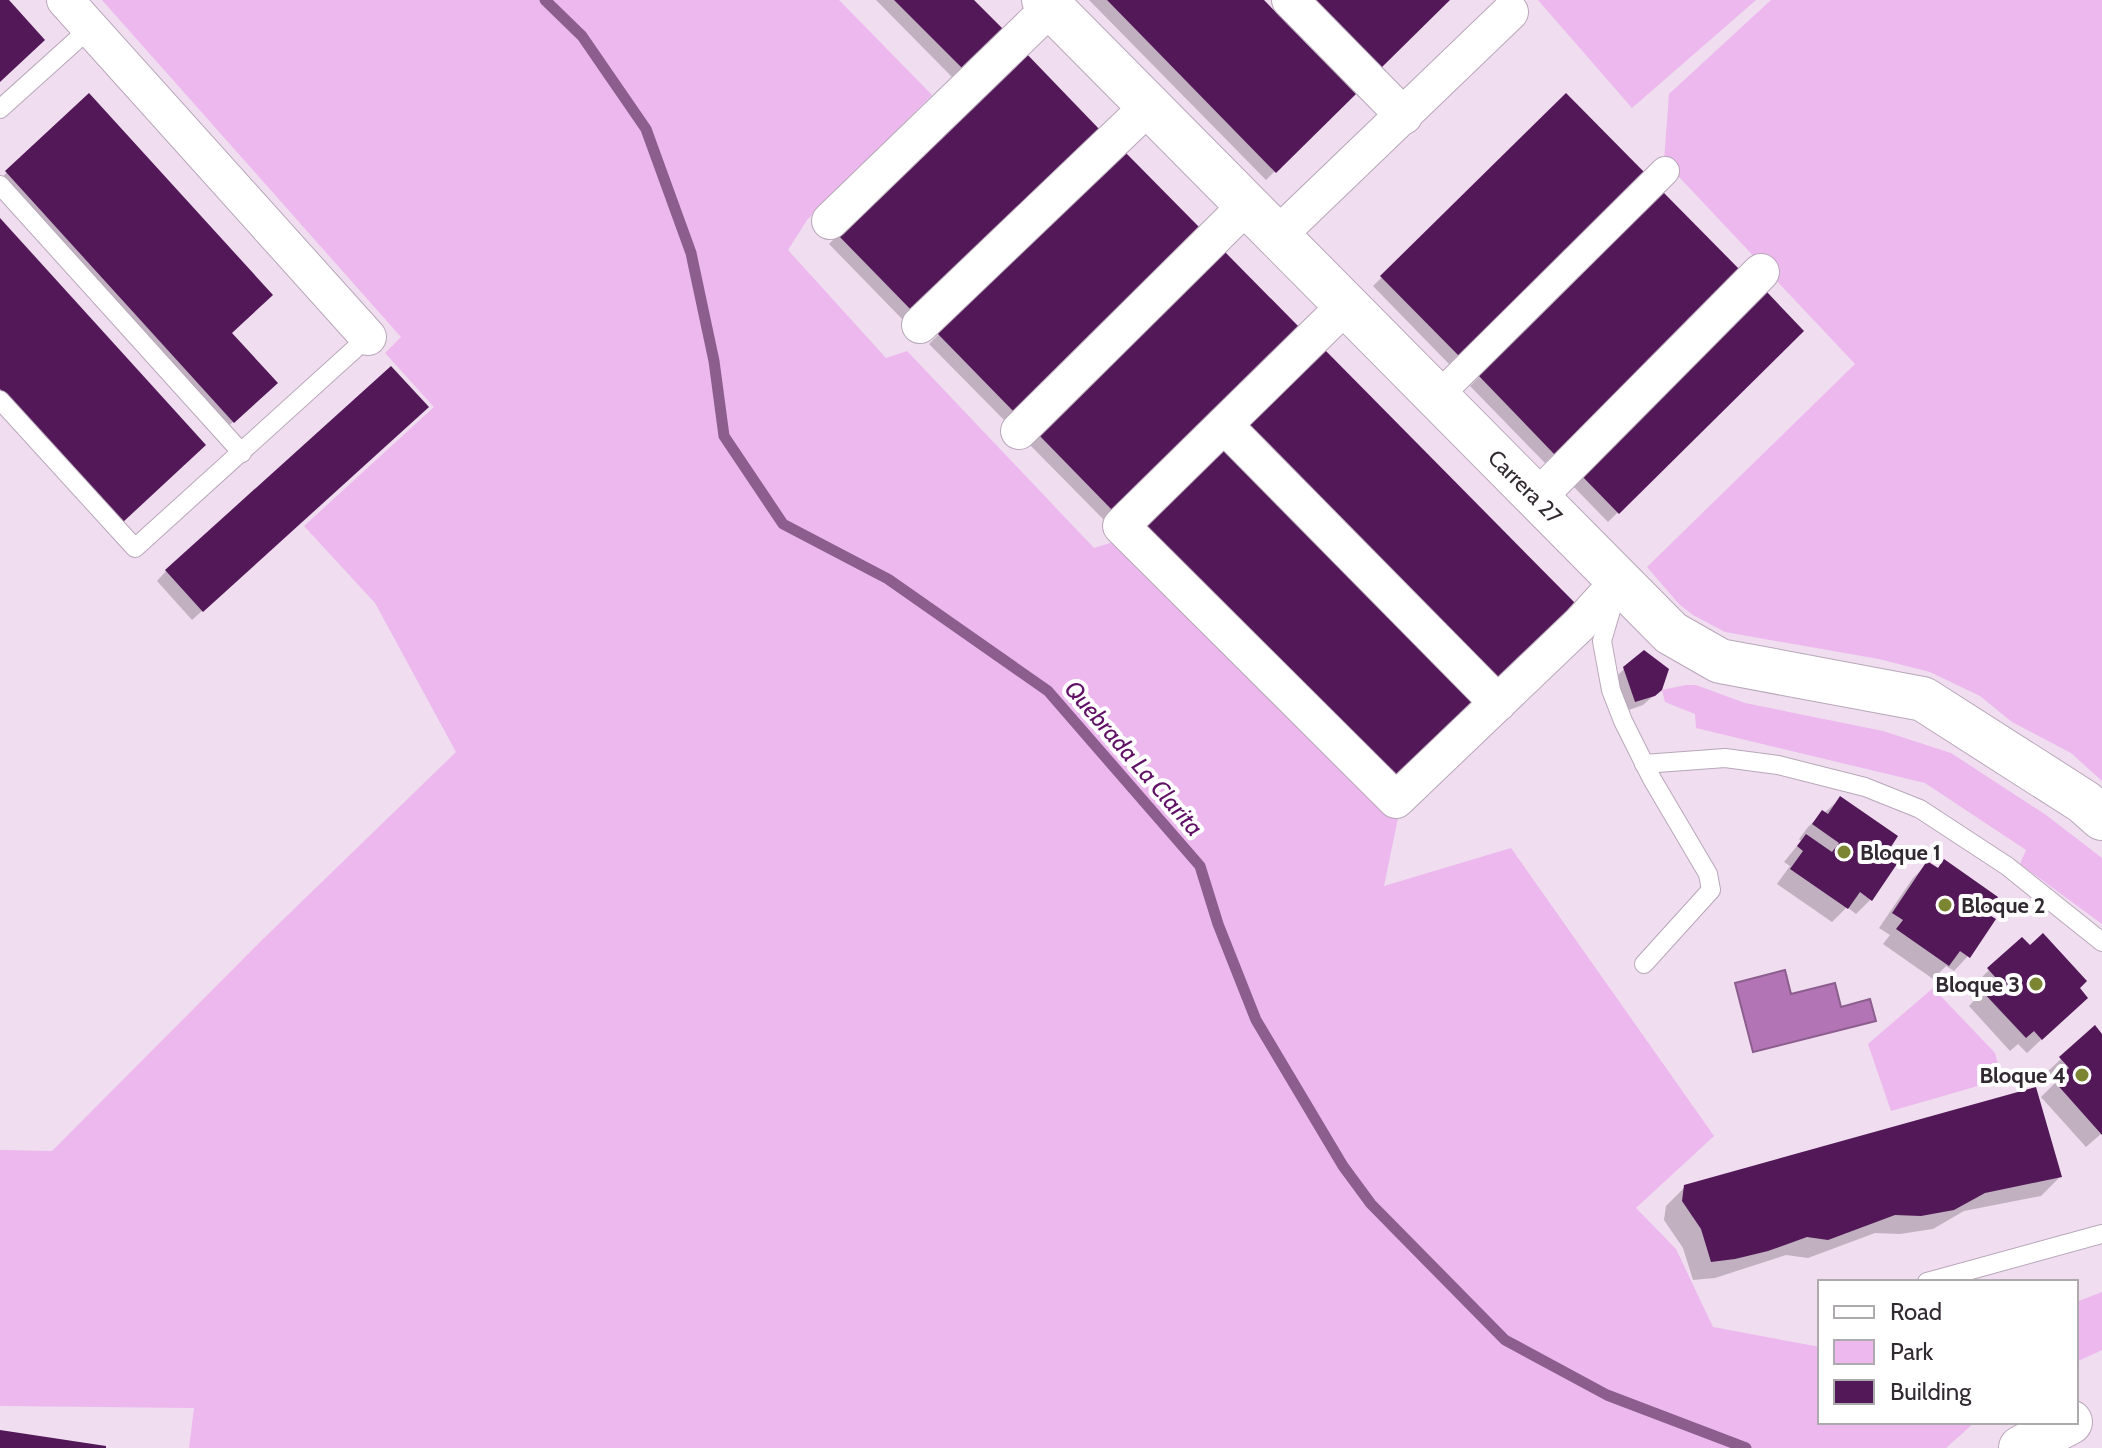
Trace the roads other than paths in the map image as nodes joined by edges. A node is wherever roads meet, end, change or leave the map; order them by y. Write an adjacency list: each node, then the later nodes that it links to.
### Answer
1 (65, 0): 5 (street)
2 (1290, 0): 8 (street)
3 (1047, 4): 6 (street, Carrera 27); 12 (street)
4 (1510, 12): 8 (street)
5 (90, 28): 7 (lane); 17 (street)
6 (1149, 106): 11 (street, Carrera 27); 16 (street)
7 (0, 109)
8 (1404, 116): 13 (street)
9 (1665, 171): 18 (street)
10 (0, 185): 22 (lane)
11 (1247, 205): 13 (street, Carrera 27); 21 (street)
12 (830, 221)
13 (1277, 236): 15 (street, Carrera 27)
14 (1761, 272): 23 (street)
15 (1346, 305): 18 (street, Carrera 27); 20 (street)
16 (920, 325)
17 (368, 337): 22 (lane)
18 (1437, 397): 23 (street, Carrera 27)
19 (0, 400): 22 (lane)
20 (1225, 426): 25 (street); 25 (street)
21 (1019, 431)
22 (242, 453)
23 (1537, 498): 24 (street, Carrera 27)
24 (1619, 581): 25 (street); 26 (lane); 27 (street, Carrera 27)
25 (1498, 703)
26 (1644, 764): 28 (lane); 29 (lane)
27 (2102, 818)
28 (2102, 942)
29 (1644, 964)
30 (2102, 1234): 31 (lane)
31 (1934, 1280)
32 (2102, 1412): 33 (street)
33 (2078, 1418)
34 (2066, 1424): 35 (street)
35 (2021, 1448)

